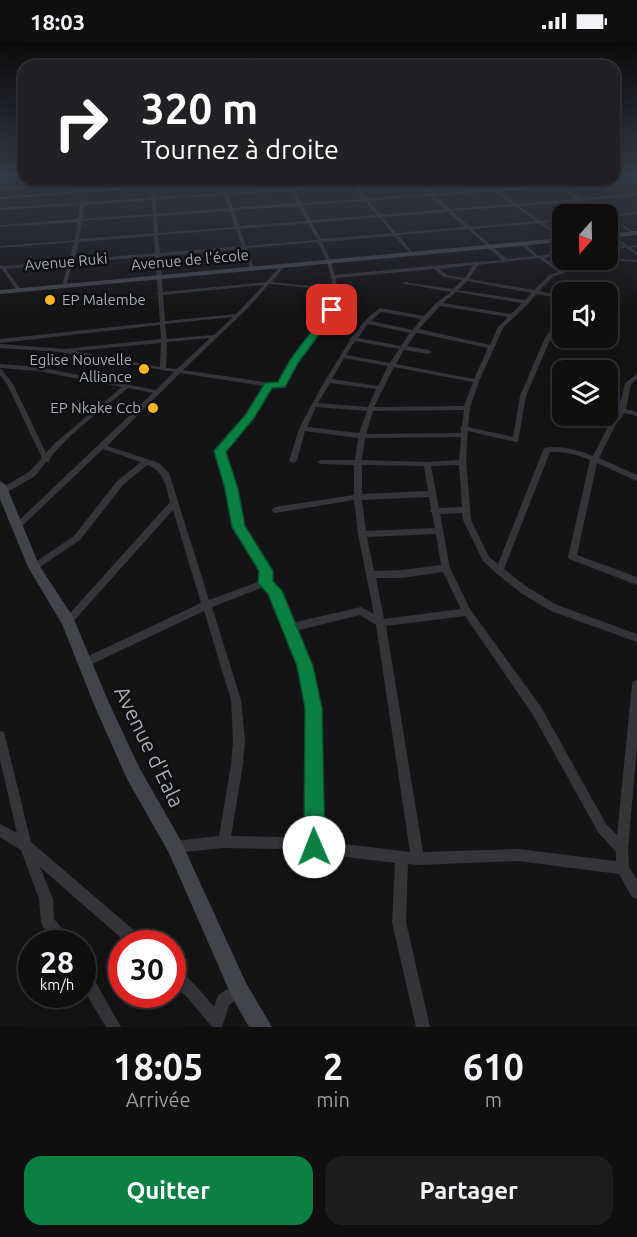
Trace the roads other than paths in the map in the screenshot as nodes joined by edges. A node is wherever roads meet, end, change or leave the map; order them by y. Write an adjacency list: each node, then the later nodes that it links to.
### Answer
1 (94, 220): 8 (street)
2 (153, 220): 18 (street)
3 (235, 220): 14 (street)
4 (323, 220): 9 (street)
5 (384, 220): 19 (street)
6 (460, 220): 15 (street)
7 (536, 220): 11 (street)
8 (79, 221): 13 (street); 21 (street)
9 (308, 221): 14 (street); 22 (street)
10 (552, 221): 11 (street, Avenue Ruki)
11 (539, 222): 15 (street, Avenue Ruki); 16 (street)
12 (618, 223): 17 (street)
13 (0, 226)
14 (237, 228): 18 (street); 29 (street)
15 (468, 228): 19 (street, Avenue Ruki); 26 (street)
16 (552, 232)
17 (635, 233): 20 (street)
18 (155, 234): 21 (street); 32 (street)
19 (396, 234): 22 (street, Avenue Ruki); 33 (street)
20 (618, 235)
21 (77, 240): 28 (street); 41 (street)
22 (318, 240): 29 (street, Avenue Ruki); 39 (street)
23 (552, 240): 25 (street, Avenue de l'école)
24 (618, 241): 30 (street)
25 (523, 243): 26 (street, Avenue de l'école); 36 (street)
26 (491, 246): 33 (street, Avenue de l'école); 37 (street)
27 (637, 246): 30 (street)
28 (0, 247)
29 (245, 247): 32 (street, Avenue Ruki); 46 (street)
30 (628, 247): 31 (street); 34 (street)
31 (618, 248)
32 (158, 253): 41 (street, Avenue Ruki); 50 (street)
33 (412, 254): 39 (street, Avenue de l'école)
34 (637, 254)
35 (552, 255): 36 (street)
36 (538, 257): 37 (street); 49 (street)
37 (505, 260): 42 (street)
38 (618, 260): 40 (street)
39 (330, 261): 43 (street, Avenue de l'école); 51 (street)
40 (637, 261): 44 (street)
41 (71, 262): 45 (street, Avenue Ruki); 55 (street)
42 (477, 262): 47 (street); 52 (street)
43 (283, 264): 46 (street, Avenue de l'école); 53 (street)
44 (629, 264)
45 (1, 266): 59 (street)
46 (252, 268): 50 (street, Avenue de l'école)
47 (435, 268): 51 (street); 52 (street)
48 (569, 270): 49 (street)
49 (562, 272): 62 (street)
50 (159, 276): 55 (street, Avenue de l'école); 63 (street)
51 (332, 277): 60 (street)
52 (465, 279): 58 (street); 62 (street)
53 (269, 283): 56 (street); 63 (street); 67 (street)
54 (405, 283): 58 (street)
55 (64, 286): 59 (street, Avenue de l'école)
56 (311, 286)
57 (320, 288): 60 (street)
58 (455, 289): 65 (street); 66 (street)
59 (19, 290): 61 (street, Avenue de l'école)
60 (337, 291): 91 (street)
61 (0, 292)
62 (537, 292): 64 (street); 65 (street)
63 (159, 294): 71 (street)
64 (552, 295)
65 (527, 302): 68 (street)
66 (438, 304): 68 (street); 69 (street)
67 (235, 315): 71 (street); 74 (street)
68 (512, 316): 79 (street)
69 (425, 318): 70 (street); 72 (street)
70 (366, 322): 72 (street); 75 (street)
71 (161, 324): 76 (street); 77 (street)
72 (414, 332): 79 (street); 80 (street)
73 (552, 332): 101 (street)
74 (216, 336): 77 (street); 87 (street)
75 (352, 339): 80 (street); 83 (street)
76 (0, 341)
77 (164, 341): 81 (street); 86 (street)
78 (0, 346): 81 (street)
79 (490, 347): 90 (street)
80 (404, 348): 82 (street); 84 (street)
81 (60, 350): 86 (street)
82 (429, 352)
83 (343, 356): 84 (street); 89 (street)
84 (394, 365): 90 (street); 93 (street)
85 (0, 368): 92 (street); 104 (street)
86 (163, 369): 87 (street)
87 (179, 371): 91 (street); 94 (street)
88 (637, 376): 98 (street)
89 (329, 381): 93 (street); 95 (street)
90 (476, 381): 96 (street)
91 (268, 385): 128 (street)
92 (127, 386): 94 (street); 104 (street)
93 (381, 388): 97 (street)
94 (158, 392): 103 (street)
95 (316, 405): 97 (street); 100 (street)
96 (467, 408): 97 (street); 101 (street)
97 (371, 409): 102 (street)
98 (622, 410): 99 (street); 105 (street)
99 (637, 414)
100 (302, 429): 102 (street); 107 (street)
101 (463, 431): 102 (street); 110 (street)
102 (362, 436): 109 (street)
103 (103, 447): 106 (street); 120 (street)
104 (46, 460): 113 (street)
105 (594, 460): 112 (street); 125 (street); 127 (street)
106 (147, 461): 116 (street); 123 (street)
107 (293, 461)
108 (321, 462): 109 (street)
109 (357, 462): 111 (street); 115 (street)
110 (462, 462): 111 (street); 118 (street)
111 (427, 464): 114 (street)
112 (637, 478)
113 (2, 493): 120 (street, Avenue d'Eala)
114 (432, 495): 115 (street); 119 (street)
115 (357, 497): 117 (street); 122 (street)
116 (175, 502): 129 (street); 131 (street)
117 (276, 510)
118 (467, 510): 119 (street); 125 (street)
119 (434, 511): 121 (street)
120 (16, 527): 123 (street, Avenue d'Eala)
121 (438, 531): 122 (street); 124 (street)
122 (362, 534): 126 (street)
123 (34, 567): 131 (street, Avenue d'Eala)
124 (446, 568): 126 (street); 130 (street)
125 (499, 571): 134 (street)
126 (371, 576): 132 (street)
127 (637, 581)
128 (265, 583): 129 (street); 133 (street)
129 (207, 605): 135 (street); 139 (street)
130 (467, 612): 132 (street); 143 (street)
131 (68, 621): 135 (street, Avenue d'Eala)
132 (381, 623): 133 (street); 145 (street)
133 (290, 628): 142 (street)
134 (637, 638)
135 (86, 662): 141 (street, Avenue d'Eala)
136 (637, 685): 143 (street)
137 (0, 736): 140 (street)
138 (0, 830): 140 (street)
139 (224, 842): 141 (street); 142 (street)
140 (26, 846): 148 (street); 149 (street)
141 (175, 847): 151 (street, Avenue d'Eala)
142 (314, 847): 144 (street)
143 (622, 849): 146 (street)
144 (402, 857): 145 (street); 156 (street)
145 (418, 859): 146 (street)
146 (623, 868): 147 (street)
147 (637, 892)
148 (55, 930)
149 (123, 930)
150 (186, 987): 153 (street)
151 (239, 990): 153 (street); 155 (street, Avenue d'Eala)
152 (96, 996): 154 (street)
153 (215, 1024)
154 (114, 1027)
155 (261, 1027)
156 (423, 1027)

